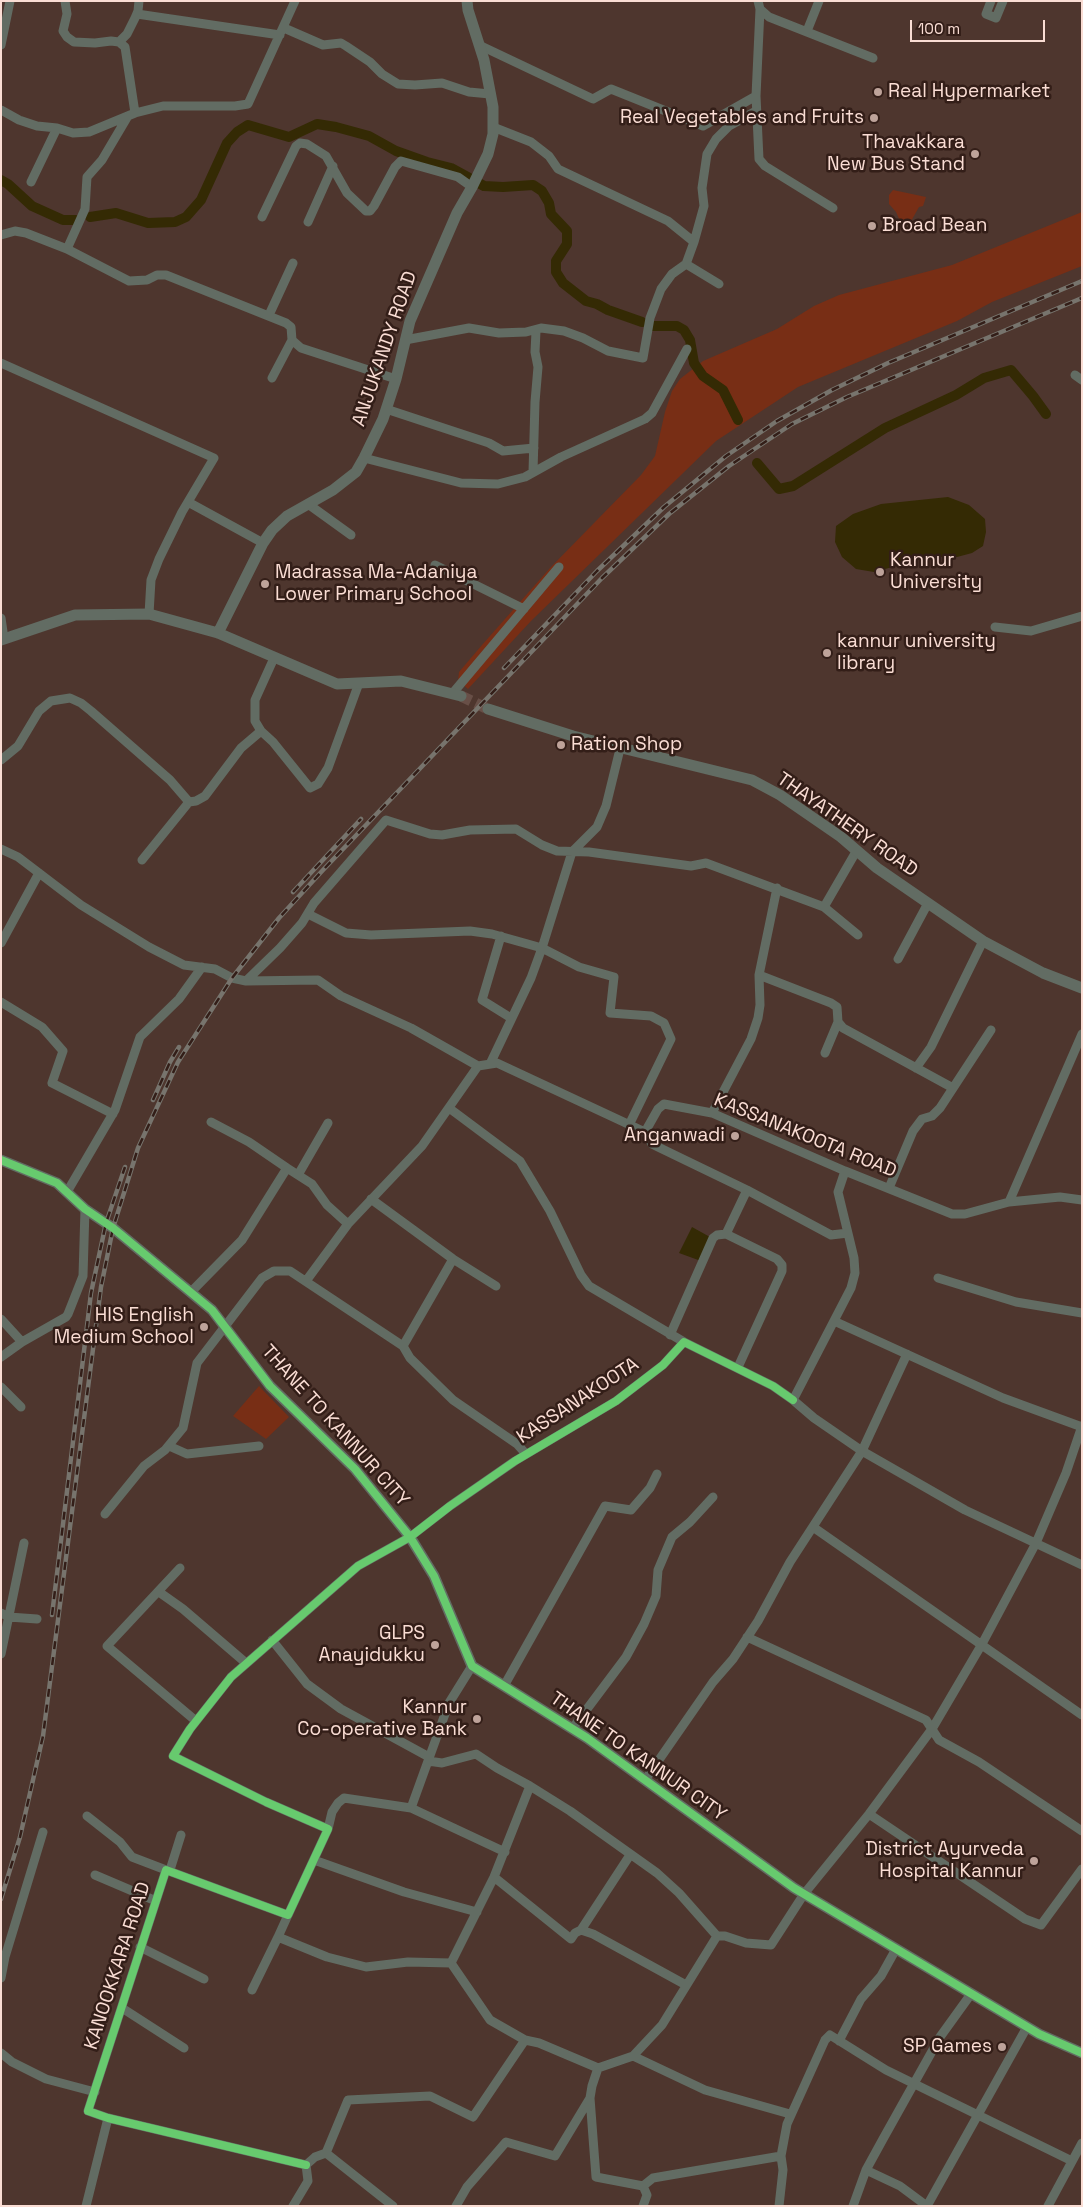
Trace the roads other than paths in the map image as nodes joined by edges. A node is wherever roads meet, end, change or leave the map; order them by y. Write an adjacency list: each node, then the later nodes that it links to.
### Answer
1 (10, 1): 14 (street)
2 (65, 1): 13 (street)
3 (139, 1): 10 (street)
4 (295, 1): 12 (street)
5 (467, 1): 15 (street, ANJUKANDY ROAD)
6 (819, 1): 11 (street)
7 (991, 1): 8 (street)
8 (1003, 1)
9 (759, 5): 11 (street); 18 (street)
10 (137, 14): 12 (street); 13 (street)
11 (807, 31): 16 (street)
12 (282, 32): 17 (street); 21 (street)
13 (119, 42): 21 (street)
14 (1, 45)
15 (479, 45): 17 (street, ANJUKANDY ROAD); 18 (street)
16 (873, 58)
17 (490, 94): 22 (street, ANJUKANDY ROAD)
18 (756, 96): 20 (street)
19 (1, 110): 23 (street)
20 (756, 112): 27 (street); 31 (street)
21 (132, 114): 23 (street); 32 (street)
22 (493, 127): 26 (street, ANJUKANDY ROAD); 31 (street)
23 (57, 128): 25 (street)
24 (333, 166): 26 (street); 28 (street); 29 (street)
25 (31, 182)
26 (472, 187): 39 (street, ANJUKANDY ROAD)
27 (833, 208)
28 (262, 217)
29 (308, 222)
30 (1, 235): 32 (street)
31 (694, 242): 34 (street)
32 (67, 249): 36 (street)
33 (293, 263): 36 (street)
34 (686, 264): 35 (street); 37 (street)
35 (718, 284)
36 (269, 315): 38 (street)
37 (536, 331): 39 (street); 45 (street)
38 (292, 340): 42 (street); 43 (street)
39 (405, 340): 43 (street, ANJUKANDY ROAD)
40 (687, 349): 47 (street)
41 (1, 363): 48 (street)
42 (272, 378)
43 (396, 380): 44 (street, ANJUKANDY ROAD)
44 (386, 410): 45 (street); 46 (street, ANJUKANDY ROAD)
45 (534, 448): 47 (street)
46 (364, 458): 47 (street); 49 (street, ANJUKANDY ROAD)
47 (533, 472)
48 (188, 502): 51 (street); 55 (street)
49 (308, 504): 50 (street); 51 (street, ANJUKANDY ROAD)
50 (352, 535)
51 (263, 543): 59 (street, ANJUKANDY ROAD)
52 (435, 565): 54 (street)
53 (559, 567): 54 (street)
54 (524, 609): 63 (street)
55 (150, 614): 59 (street); 60 (street)
56 (1082, 616): 58 (street)
57 (1, 618): 60 (street)
58 (995, 627)
59 (218, 633): 61 (street)
60 (3, 639)
61 (274, 658): 62 (street); 65 (street)
62 (359, 683): 63 (street); 65 (street)
63 (456, 695)
64 (488, 709): 66 (street, THAYATHERY ROAD)
65 (260, 731): 68 (street)
66 (620, 749): 70 (street, THAYATHERY ROAD); 71 (street)
67 (1, 760): 68 (street)
68 (189, 802): 72 (street)
69 (1, 849): 73 (street)
70 (857, 850): 75 (street, THAYATHERY ROAD); 76 (street)
71 (572, 852): 74 (street); 77 (street); 82 (street)
72 (142, 860)
73 (39, 873): 81 (street); 84 (street)
74 (777, 888): 76 (street); 85 (street)
75 (928, 903): 80 (street, THAYATHERY ROAD); 83 (street)
76 (824, 907): 78 (street)
77 (308, 914): 79 (street); 86 (street)
78 (858, 935)
79 (502, 936): 82 (street); 89 (street)
80 (983, 941): 87 (street, THAYATHERY ROAD); 96 (street)
81 (1, 943)
82 (542, 948): 89 (street); 103 (street)
83 (898, 959)
84 (202, 967): 86 (street); 100 (street)
85 (759, 976): 90 (street); 99 (street)
86 (246, 981): 95 (street)
87 (1082, 988)
88 (1, 1002): 100 (street)
89 (511, 1018): 94 (street)
90 (838, 1022): 93 (street); 96 (street)
91 (991, 1030): 97 (street)
92 (1082, 1034): 114 (street)
93 (826, 1053)
94 (490, 1064): 95 (street); 103 (street)
95 (478, 1066): 98 (street)
96 (916, 1068): 97 (street)
97 (953, 1088): 109 (street)
98 (449, 1108): 112 (street); 128 (street)
99 (712, 1113): 104 (street, KASSANAKOOTA ROAD); 107 (street, KASSANAKOOTA ROAD)
100 (112, 1114): 111 (street)
101 (211, 1122): 106 (street)
102 (328, 1123): 108 (street)
103 (629, 1125): 104 (street)
104 (645, 1132): 110 (street)
105 (1, 1160): 111 (street, THANE TO KANNUR CITY)
106 (287, 1168): 108 (street); 123 (street)
107 (846, 1171): 109 (street, KASSANAKOOTA ROAD); 117 (street)
108 (298, 1175): 116 (street)
109 (889, 1188): 114 (street, KASSANAKOOTA ROAD)
110 (747, 1190): 117 (street); 118 (street)
111 (66, 1192): 115 (street, THANE TO KANNUR CITY)
112 (370, 1199): 116 (street); 119 (street)
113 (1082, 1200): 114 (street, KASSANAKOOTA ROAD)
114 (1008, 1202)
115 (85, 1209): 123 (street, THANE TO KANNUR CITY); 129 (street)
116 (348, 1224): 121 (street)
117 (848, 1233): 126 (street)
118 (726, 1234): 128 (street); 134 (street)
119 (453, 1260): 122 (street); 131 (street)
120 (938, 1278): 124 (street)
121 (306, 1281): 127 (street); 131 (street)
122 (496, 1286)
123 (191, 1292): 127 (street, THANE TO KANNUR CITY)
124 (1082, 1313)
125 (1, 1319): 129 (street)
126 (834, 1321): 132 (street); 136 (street)
127 (225, 1327): 139 (street); 147 (street, THANE TO KANNUR CITY)
128 (670, 1335): 130 (street)
129 (22, 1342): 133 (street)
130 (684, 1342): 134 (street); 142 (street, KASSANAKOOTA)
131 (403, 1346): 142 (street)
132 (907, 1354): 138 (street); 141 (street)
133 (1, 1357)
134 (738, 1367): 136 (street)
135 (1, 1387): 137 (street)
136 (793, 1400): 141 (street)
137 (21, 1407)
138 (1082, 1426): 149 (street)
139 (169, 1446): 140 (street); 145 (street)
140 (260, 1446)
141 (862, 1451): 146 (street); 149 (street)
142 (526, 1454): 147 (street, KASSANAKOOTA)
143 (657, 1474): 161 (street)
144 (713, 1497): 164 (street)
145 (105, 1514)
146 (812, 1527): 155 (street); 157 (street)
147 (410, 1537): 156 (street); 160 (street, THANE TO KANNUR CITY)
148 (24, 1542): 153 (street)
149 (1036, 1543): 150 (street); 157 (street)
150 (1082, 1565)
151 (180, 1568): 152 (street)
152 (159, 1592): 159 (street); 163 (street)
153 (5, 1615): 154 (street); 158 (street)
154 (37, 1619)
155 (747, 1637): 165 (street); 167 (street)
156 (272, 1640): 159 (street); 166 (street)
157 (982, 1644): 162 (street); 165 (street)
158 (1, 1654)
159 (246, 1664): 163 (street)
160 (472, 1666): 161 (street, THANE TO KANNUR CITY); 166 (street)
161 (504, 1686): 164 (street, THANE TO KANNUR CITY)
162 (1082, 1715)
163 (196, 1721): 172 (street)
164 (572, 1729): 167 (street, THANE TO KANNUR CITY)
165 (932, 1729): 170 (street); 173 (street)
166 (428, 1759): 168 (street); 169 (street)
167 (645, 1780): 183 (street, THANE TO KANNUR CITY)
168 (530, 1786): 176 (street); 177 (street)
169 (411, 1808): 172 (street); 176 (street)
170 (869, 1814): 179 (street); 183 (street)
171 (87, 1816): 180 (street)
172 (328, 1829): 178 (street)
173 (1082, 1831)
174 (43, 1832): 193 (street)
175 (181, 1835): 180 (street)
176 (505, 1852): 182 (street)
177 (630, 1855): 187 (street); 188 (street)
178 (314, 1860): 185 (street); 186 (street)
179 (1082, 1869)
180 (168, 1870): 184 (street, KANOOKKARA ROAD); 186 (street, KANOOKKARA ROAD)
181 (95, 1876): 184 (street)
182 (494, 1877): 185 (street); 187 (street)
183 (804, 1894): 188 (street); 191 (street, THANE TO KANNUR CITY)
184 (156, 1901): 190 (street, KANOOKKARA ROAD)
185 (477, 1912): 192 (street)
186 (288, 1915): 189 (street)
187 (581, 1930): 195 (street)
188 (717, 1936): 195 (street)
189 (278, 1937): 192 (street); 196 (street)
190 (140, 1947): 194 (street); 198 (street, KANOOKKARA ROAD)
191 (896, 1949): 197 (street, THANE TO KANNUR CITY); 201 (street)
192 (451, 1963): 200 (street)
193 (1, 1978)
194 (204, 1979)
195 (686, 1985): 205 (street)
196 (252, 1990)
197 (971, 1994): 199 (street, THANE TO KANNUR CITY); 207 (street)
198 (122, 2008): 202 (street); 208 (street, KANOOKKARA ROAD)
199 (1027, 2027): 204 (street, THANE TO KANNUR CITY); 211 (street)
200 (526, 2040): 206 (street); 214 (street)
201 (839, 2041): 207 (street); 210 (street)
202 (184, 2048)
203 (1, 2053): 208 (street)
204 (1082, 2053)
205 (634, 2056): 206 (street); 210 (street)
206 (598, 2068): 209 (street)
207 (914, 2084): 211 (street); 218 (street)
208 (95, 2092): 212 (street, KANOOKKARA ROAD)
209 (590, 2098): 219 (street); 223 (street)
210 (790, 2114): 215 (street)
211 (977, 2116): 216 (street); 227 (street)
212 (108, 2118): 217 (street); 220 (street)
213 (1082, 2143): 216 (street)
214 (326, 2153): 217 (street); 222 (street)
215 (781, 2156): 219 (street); 225 (street)
216 (1072, 2161): 228 (street)
217 (306, 2165): 221 (street)
218 (866, 2170): 226 (street); 227 (street)
219 (643, 2186): 224 (street)
220 (86, 2206)
221 (294, 2206)
222 (393, 2206)
223 (456, 2206)
224 (644, 2206)
225 (779, 2206)
226 (853, 2206)
227 (927, 2206)
228 (1048, 2206)

